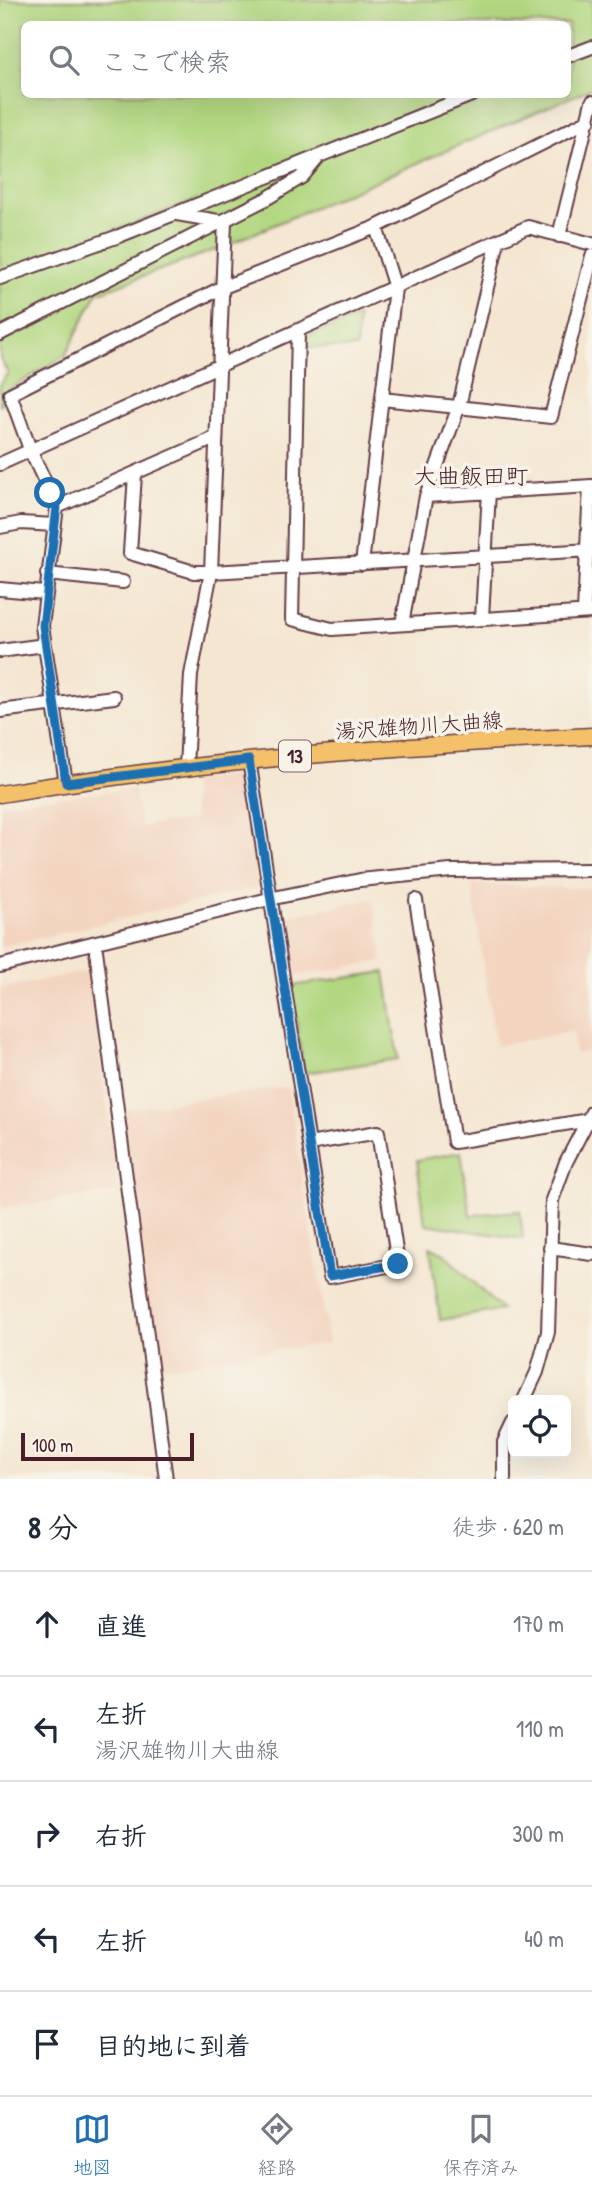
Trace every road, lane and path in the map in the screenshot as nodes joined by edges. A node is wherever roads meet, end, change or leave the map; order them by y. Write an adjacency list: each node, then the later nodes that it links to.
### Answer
1 (592, 47): 2 (street)
2 (571, 55)
3 (464, 98): 6 (street)
4 (592, 102): 5 (street)
5 (589, 120): 9 (street); 10 (street)
6 (319, 157): 7 (street); 8 (street)
7 (175, 214): 8 (street); 14 (street)
8 (225, 222): 15 (street); 18 (street)
9 (376, 227): 15 (street); 16 (street)
10 (559, 236): 11 (street); 12 (street)
11 (498, 241): 16 (street); 21 (street)
12 (592, 244)
13 (592, 256): 21 (street)
14 (0, 278)
15 (221, 288): 19 (street); 23 (street)
16 (395, 288): 17 (street); 20 (street)
17 (298, 331): 19 (street); 36 (street)
18 (0, 334)
19 (219, 367): 22 (street); 23 (street)
20 (382, 399): 21 (street); 35 (street)
21 (459, 406): 28 (street)
22 (215, 438): 25 (street); 37 (street)
23 (31, 452): 24 (street); 29 (street)
24 (0, 464)
25 (135, 474): 29 (street); 37 (street)
26 (591, 486): 27 (street); 32 (street)
27 (489, 491): 28 (street); 33 (street)
28 (426, 496): 34 (street)
29 (57, 507): 30 (street)
30 (54, 525): 31 (street); 38 (street)
31 (0, 527)
32 (589, 551): 33 (street); 42 (street)
33 (484, 555): 34 (street); 43 (street)
34 (414, 561): 35 (street); 44 (street)
35 (362, 564): 36 (street)
36 (292, 569): 37 (street); 44 (street)
37 (211, 572): 52 (street)
38 (47, 574): 39 (street); 41 (street)
39 (123, 583)
40 (0, 589): 41 (street)
41 (44, 593): 45 (street)
42 (588, 612): 43 (street)
43 (482, 618): 44 (street)
44 (402, 624)
45 (45, 645): 46 (street); 48 (street)
46 (0, 651)
47 (114, 697): 48 (street)
48 (54, 704): 49 (street); 53 (street)
49 (0, 710)
50 (592, 736): 51 (main road, 湯沢雄物川大曲線 / 13)
51 (249, 760): 52 (main road, 湯沢雄物川大曲線 / 13); 56 (street)
52 (186, 767): 53 (main road, 湯沢雄物川大曲線 / 13)
53 (66, 783): 54 (main road, 湯沢雄物川大曲線 / 13)
54 (0, 794)
55 (592, 870): 56 (street)
56 (269, 899): 58 (street); 61 (street)
57 (415, 900): 60 (street)
58 (94, 943): 59 (street); 66 (street)
59 (0, 966)
60 (590, 1116): 62 (street)
61 (309, 1144): 61 (street)
62 (550, 1248): 63 (street); 64 (street)
63 (592, 1254)
64 (526, 1395)
65 (508, 1434): 67 (street)
66 (166, 1479)
67 (504, 1479)

